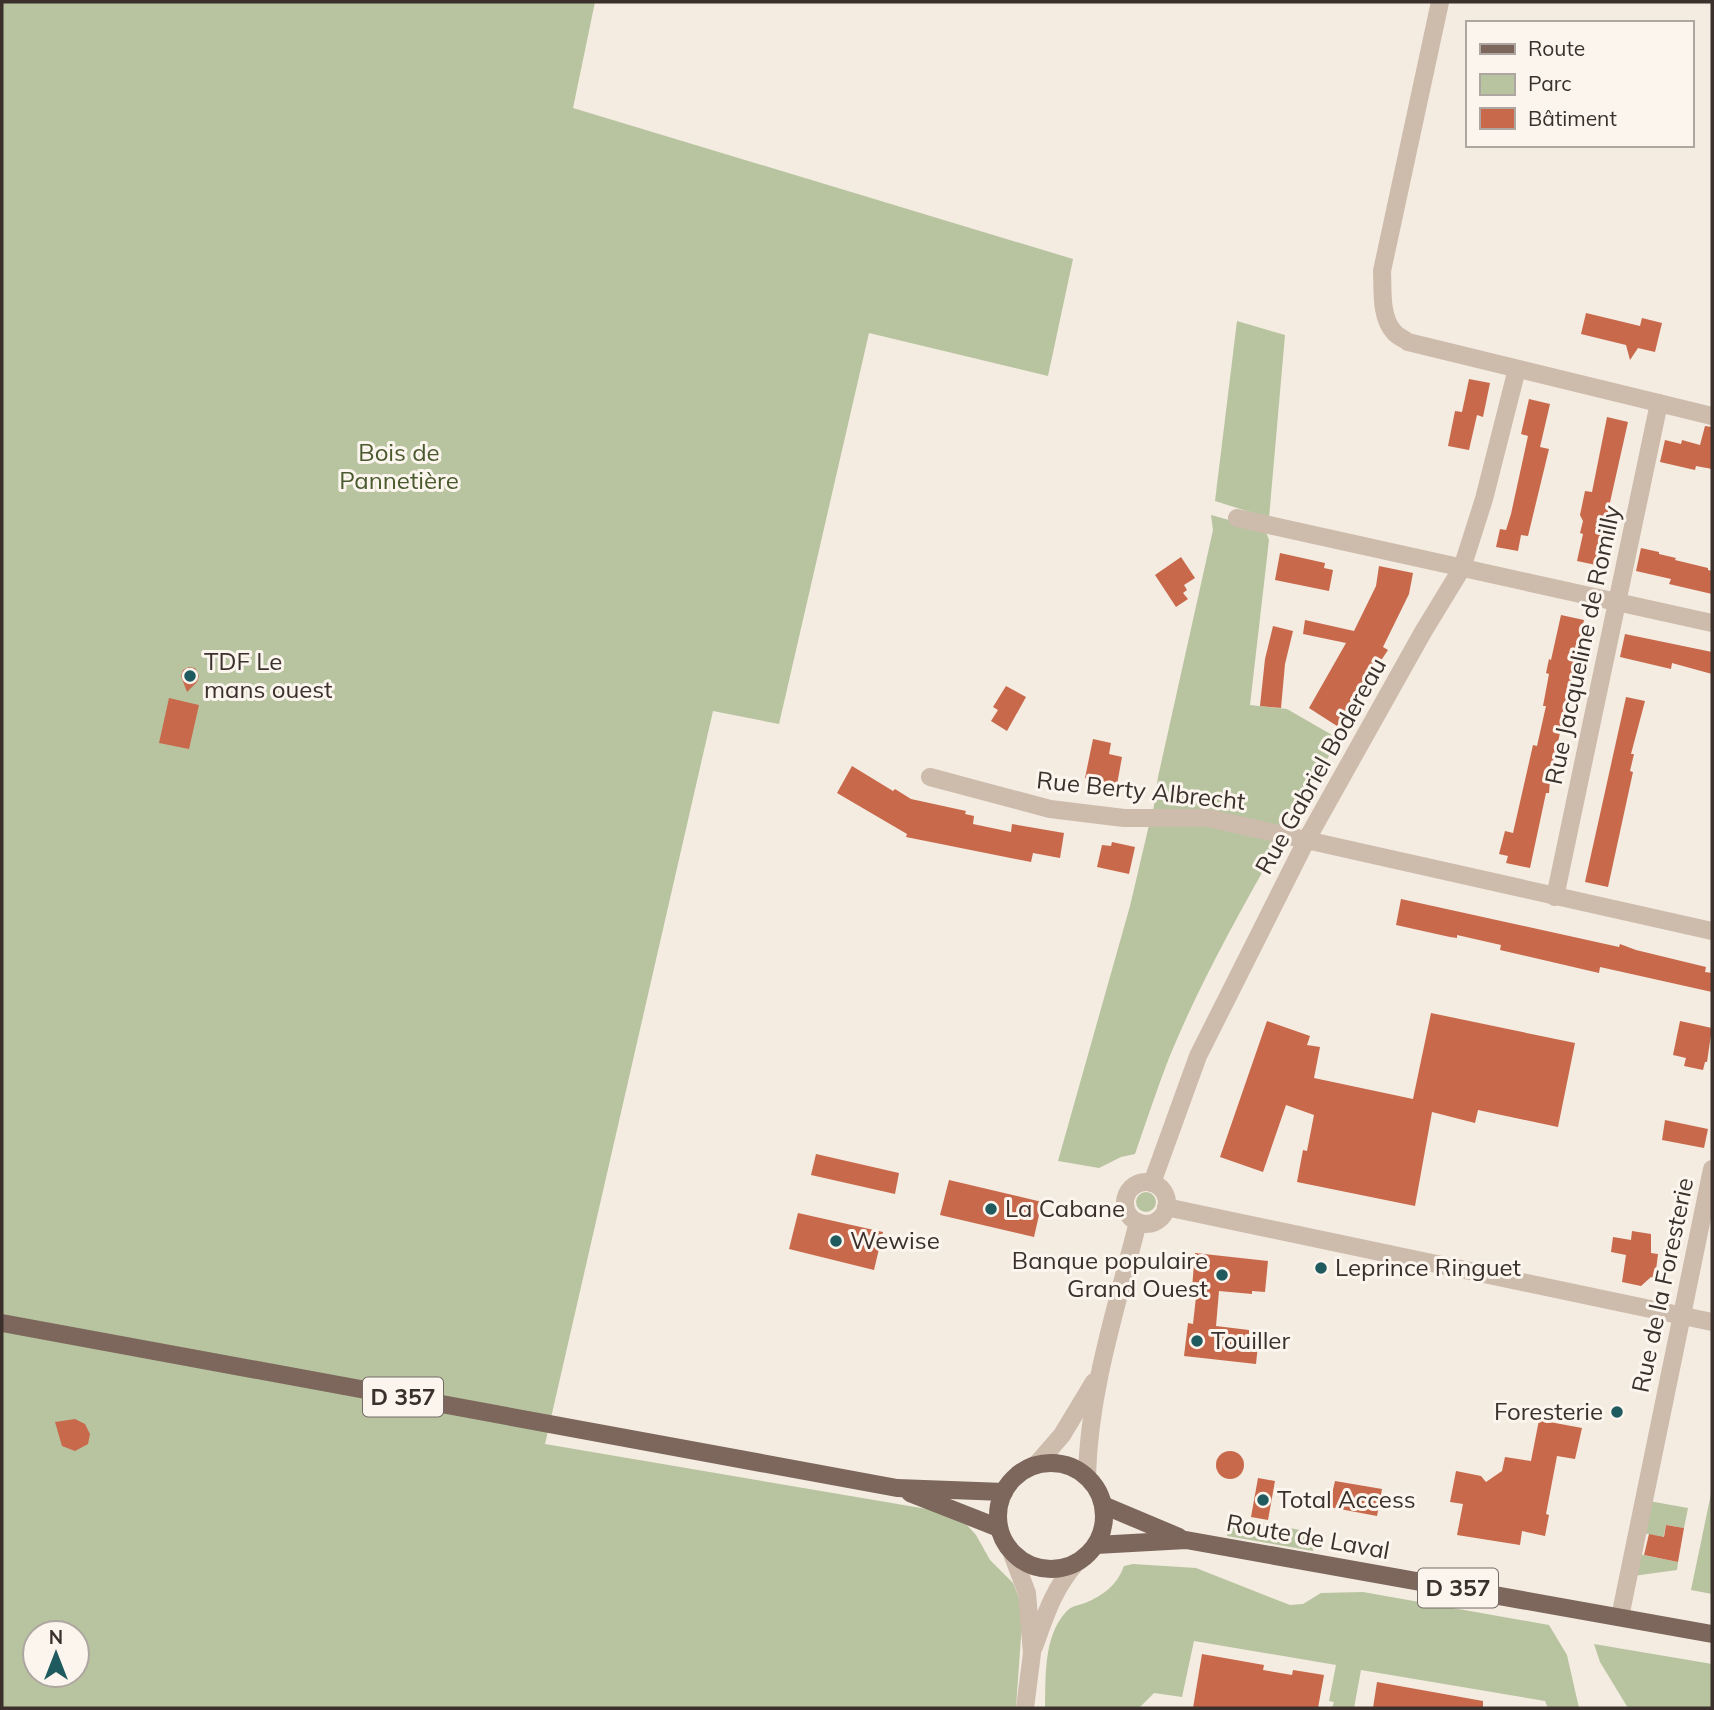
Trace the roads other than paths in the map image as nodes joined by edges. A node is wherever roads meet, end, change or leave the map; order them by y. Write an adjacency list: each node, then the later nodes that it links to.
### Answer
1 (1440, 2): 2 (street)
2 (1517, 369): 3 (street); 6 (street, Rue Gabriel Bodereau)
3 (1659, 403): 4 (street); 7 (street, Rue Jacqueline de Romilly)
4 (1712, 416)
5 (1237, 518): 6 (street)
6 (1462, 568): 7 (street); 10 (street, Rue Gabriel Bodereau)
7 (1618, 602): 8 (street); 11 (street, Rue Jacqueline de Romilly)
8 (1712, 623)
9 (930, 778): 10 (street, Rue Berty Albrecht)
10 (1307, 839): 11 (street, Rue Berty Albrecht); 14 (street, Rue Gabriel Bodereau)
11 (1555, 897): 12 (street, Rue Berty Albrecht)
12 (1712, 931)
13 (1712, 1169): 17 (street, Rue de la Foresterie)
14 (1152, 1183): 15 (street); 16 (street)
15 (1166, 1207): 16 (street); 17 (street)
16 (1138, 1222): 20 (street)
17 (1682, 1316): 18 (street); 31 (street, Rue de la Foresterie)
18 (1712, 1322)
19 (2, 1323): 23 (main road, D 357)
20 (1101, 1370): 21 (street); 22 (street)
21 (1036, 1465): 22 (main road); 24 (main road)
22 (1087, 1476): 25 (main road)
23 (897, 1488): 24 (main road, D 357); 26 (main road, D 357)
24 (1004, 1492): 26 (main road)
25 (1103, 1505): 27 (main road, Route de Laval / D 357); 28 (main road)
26 (999, 1528): 29 (main road)
27 (1186, 1540): 28 (main road, Route de Laval / D 357); 31 (main road, Route de Laval / D 357)
28 (1096, 1545): 30 (main road)
29 (1011, 1551): 30 (main road); 33 (street)
30 (1076, 1563): 33 (street)
31 (1620, 1617): 32 (main road, Route de Laval / D 357)
32 (1712, 1634)
33 (1032, 1653): 34 (street)
34 (1025, 1708)

